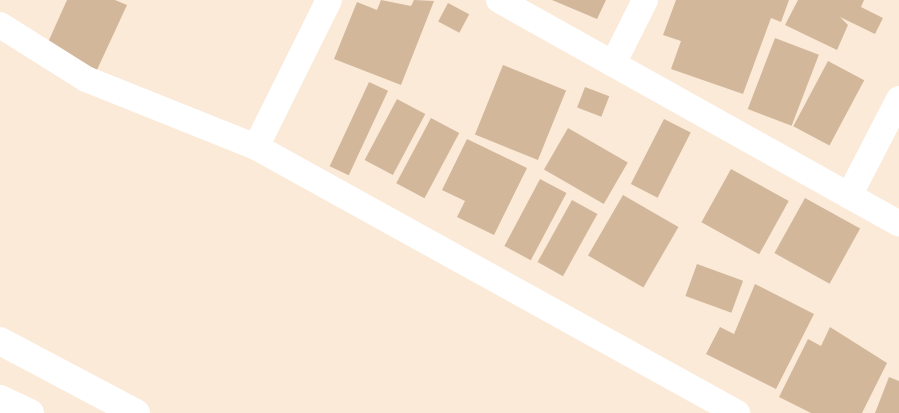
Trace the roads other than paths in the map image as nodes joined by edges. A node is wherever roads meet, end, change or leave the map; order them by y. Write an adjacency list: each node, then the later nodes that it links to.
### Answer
1 (329, 0): 7 (street)
2 (499, 0): 5 (street)
3 (645, 0): 5 (street)
4 (0, 25): 7 (street)
5 (613, 64): 8 (street)
6 (899, 99): 8 (street)
7 (256, 147): 16 (street)
8 (849, 196): 9 (street)
9 (899, 224)
10 (0, 341): 15 (main road)
11 (0, 399): 14 (main road)
12 (0, 410): 13 (main road)
13 (5, 413)
14 (30, 413)
15 (136, 413)
16 (737, 413)

